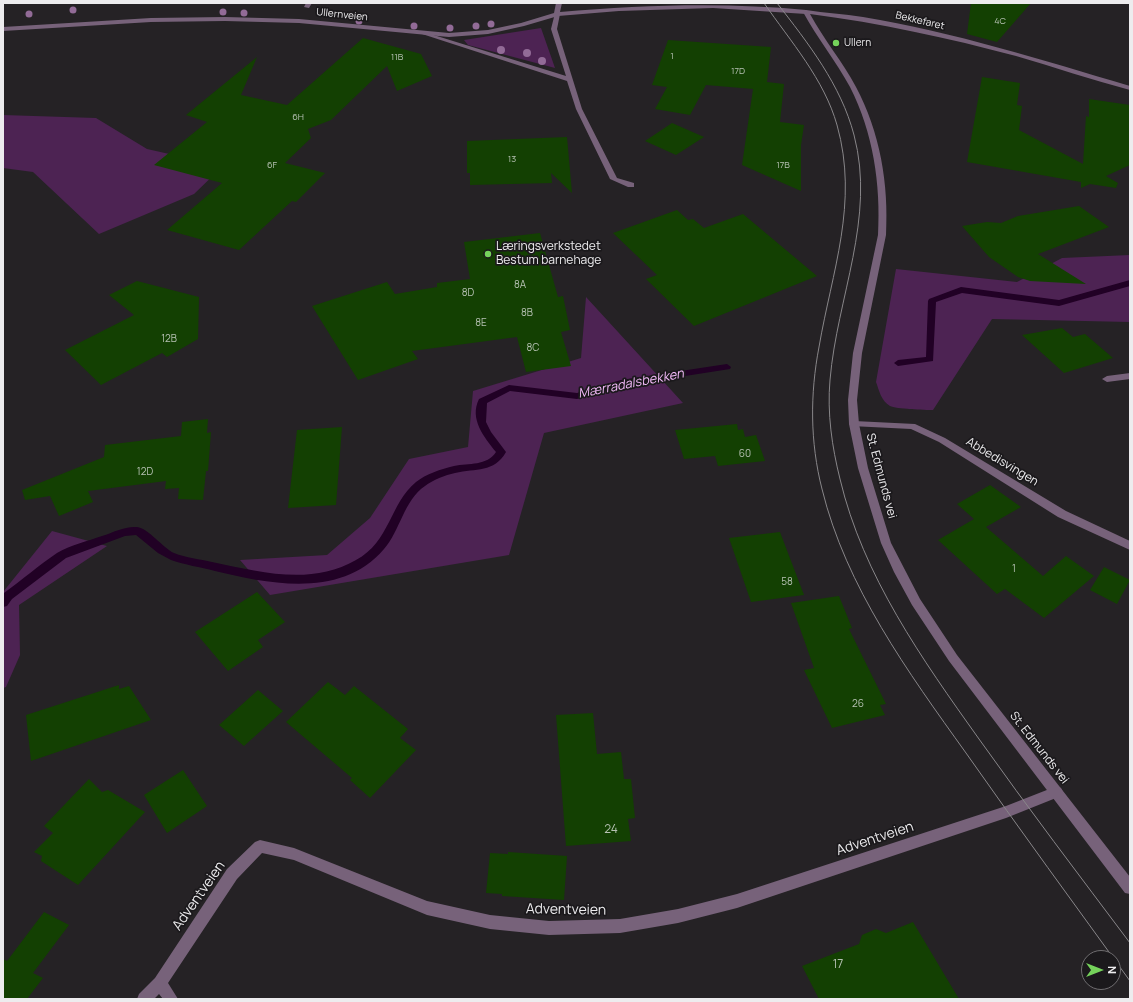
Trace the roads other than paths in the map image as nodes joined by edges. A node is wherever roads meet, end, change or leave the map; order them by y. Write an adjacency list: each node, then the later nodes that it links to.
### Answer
1 (559, 3): 3 (street)
2 (806, 12): 3 (street, Bekkefaret); 7 (street, Bekkefaret); 11 (street, St. Edmunds vei)
3 (557, 14): 5 (street, Ullernveien); 6 (street)
4 (3, 29): 5 (street, Ullernveien)
5 (422, 33): 6 (street)
6 (570, 80): 8 (street)
7 (1130, 88)
8 (631, 185)
9 (1130, 376): 10 (street)
10 (1107, 379)
11 (854, 424): 12 (street, Abbedisvingen); 13 (street, St. Edmunds vei)
12 (1130, 546)
13 (1057, 792): 14 (street, St. Edmunds vei); 15 (street, Adventveien)
14 (1130, 888)
15 (160, 983): 16 (street, Adventveien); 17 (street)
16 (144, 999)
17 (171, 999)

